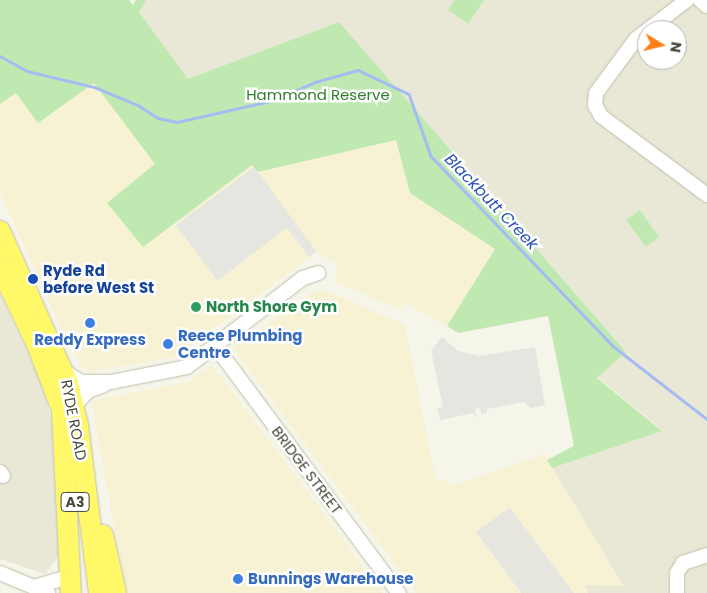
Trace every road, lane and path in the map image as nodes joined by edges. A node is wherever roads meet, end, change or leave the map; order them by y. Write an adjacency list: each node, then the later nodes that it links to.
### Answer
1 (687, 0): 4 (street)
2 (700, 0): 3 (street)
3 (707, 6)
4 (707, 195)
5 (0, 231): 9 (highway, RYDE ROAD / A3)
6 (0, 267): 11 (highway, RYDE ROAD / A3)
7 (318, 274): 8 (street)
8 (216, 347): 10 (street); 20 (street, BRIDGE STREET)
9 (64, 371): 10 (street); 11 (highway, RYDE ROAD / A3)
10 (112, 382): 11 (street)
11 (68, 409): 12 (highway, RYDE ROAD / A3); 15 (highway); 17 (highway, RYDE ROAD / A3)
12 (78, 426): 18 (highway, RYDE ROAD / A3); 19 (highway)
13 (707, 555): 21 (street)
14 (0, 573): 16 (street)
15 (69, 585): 16 (street)
16 (42, 590)
17 (86, 593)
18 (99, 593)
19 (116, 593)
20 (399, 593)
21 (677, 593)

